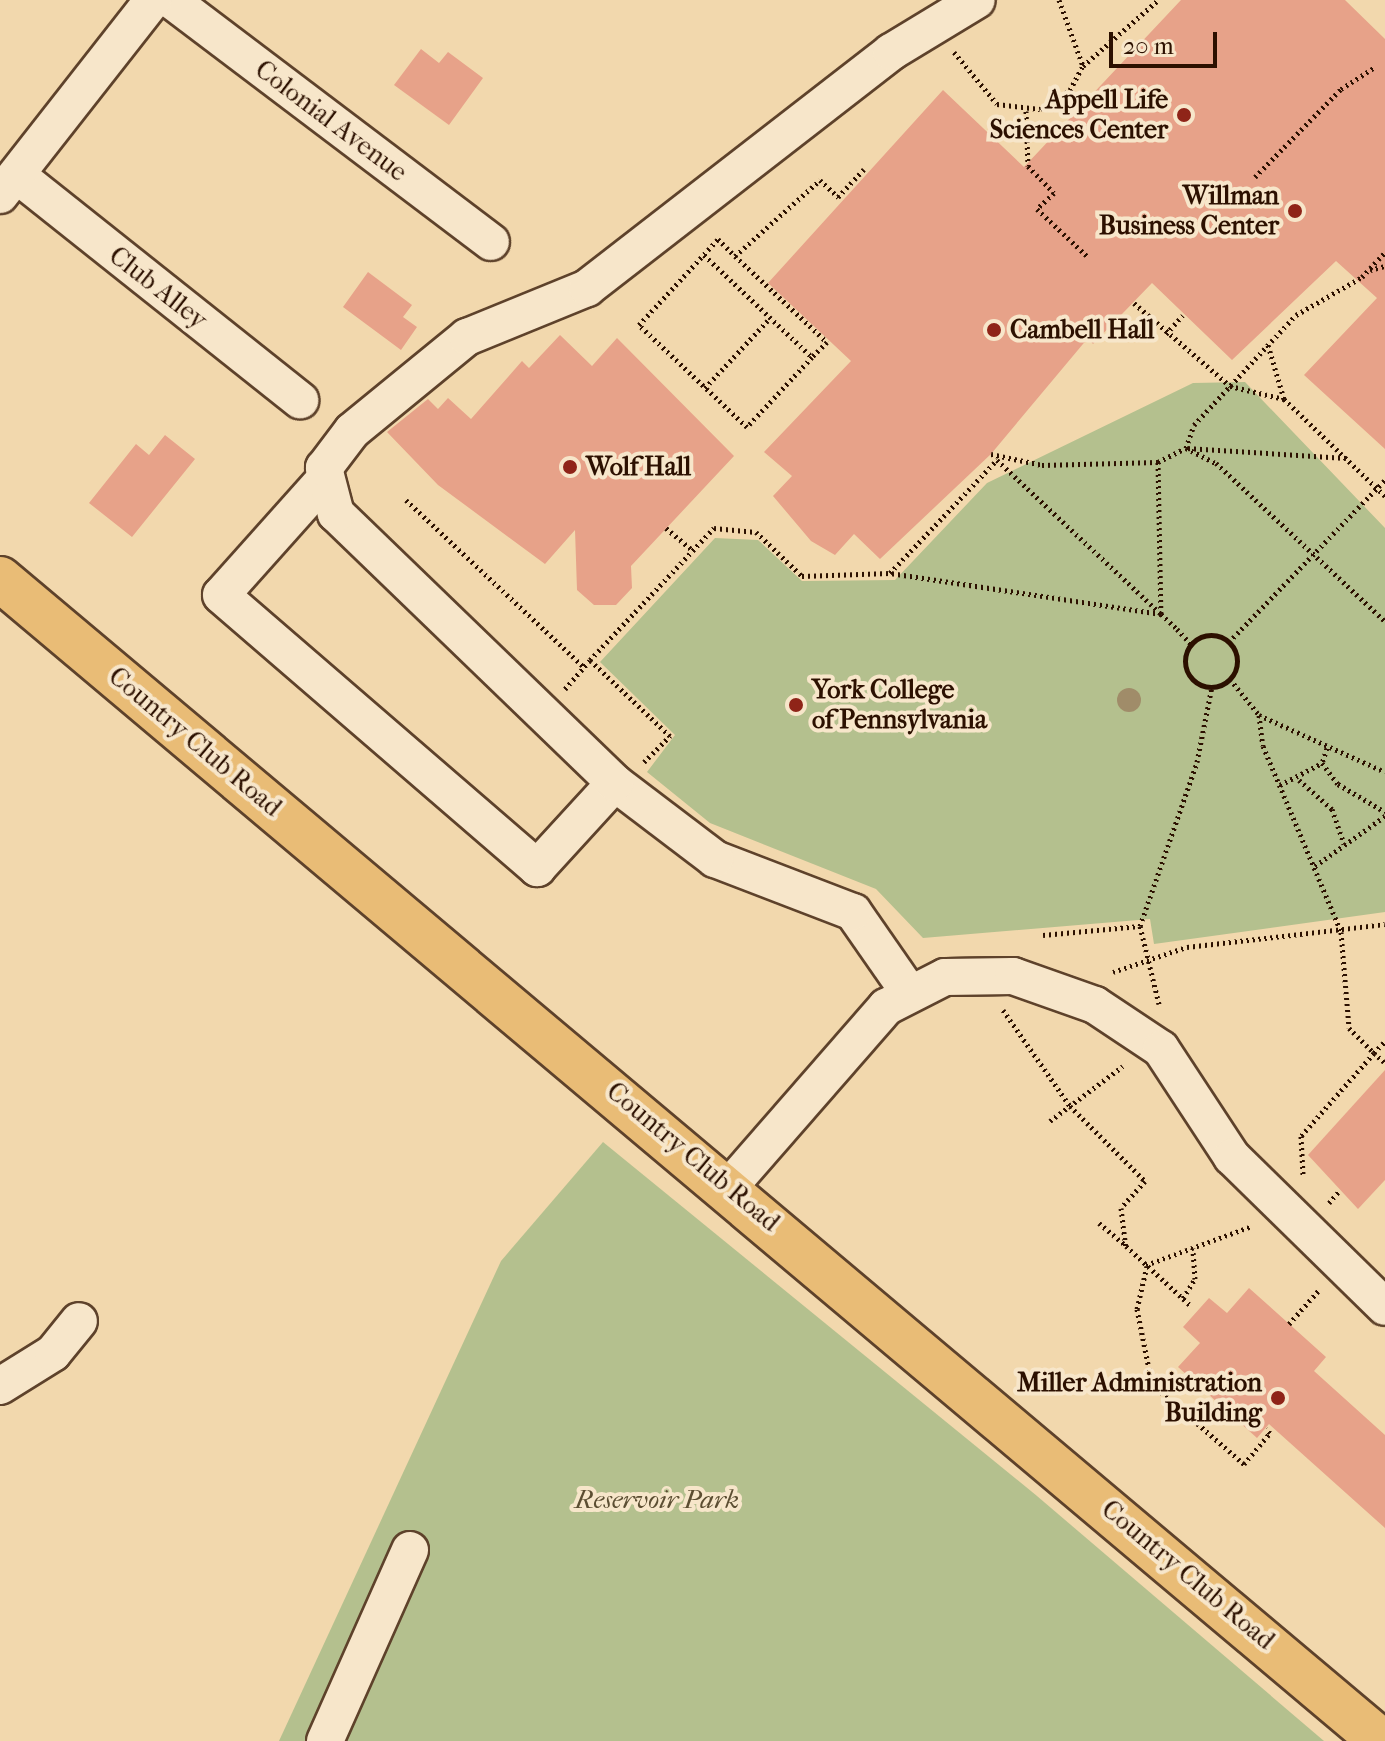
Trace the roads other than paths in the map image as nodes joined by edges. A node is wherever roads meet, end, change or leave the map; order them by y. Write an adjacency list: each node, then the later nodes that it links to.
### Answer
1 (153, 0): 4 (street)
2 (171, 0): 5 (street, Colonial Avenue)
3 (977, 0): 7 (street)
4 (8, 185): 6 (street, Club Alley)
5 (491, 242)
6 (300, 400)
7 (324, 480): 9 (street); 9 (street)
8 (0, 579): 11 (main road, Country Club Road)
9 (629, 779): 10 (street)
10 (908, 991): 11 (street); 12 (street)
11 (729, 1187): 17 (main road, Country Club Road)
12 (1385, 1307)
13 (79, 1321): 14 (street)
14 (0, 1386)
15 (410, 1550): 16 (street)
16 (325, 1741)
17 (1381, 1741)

